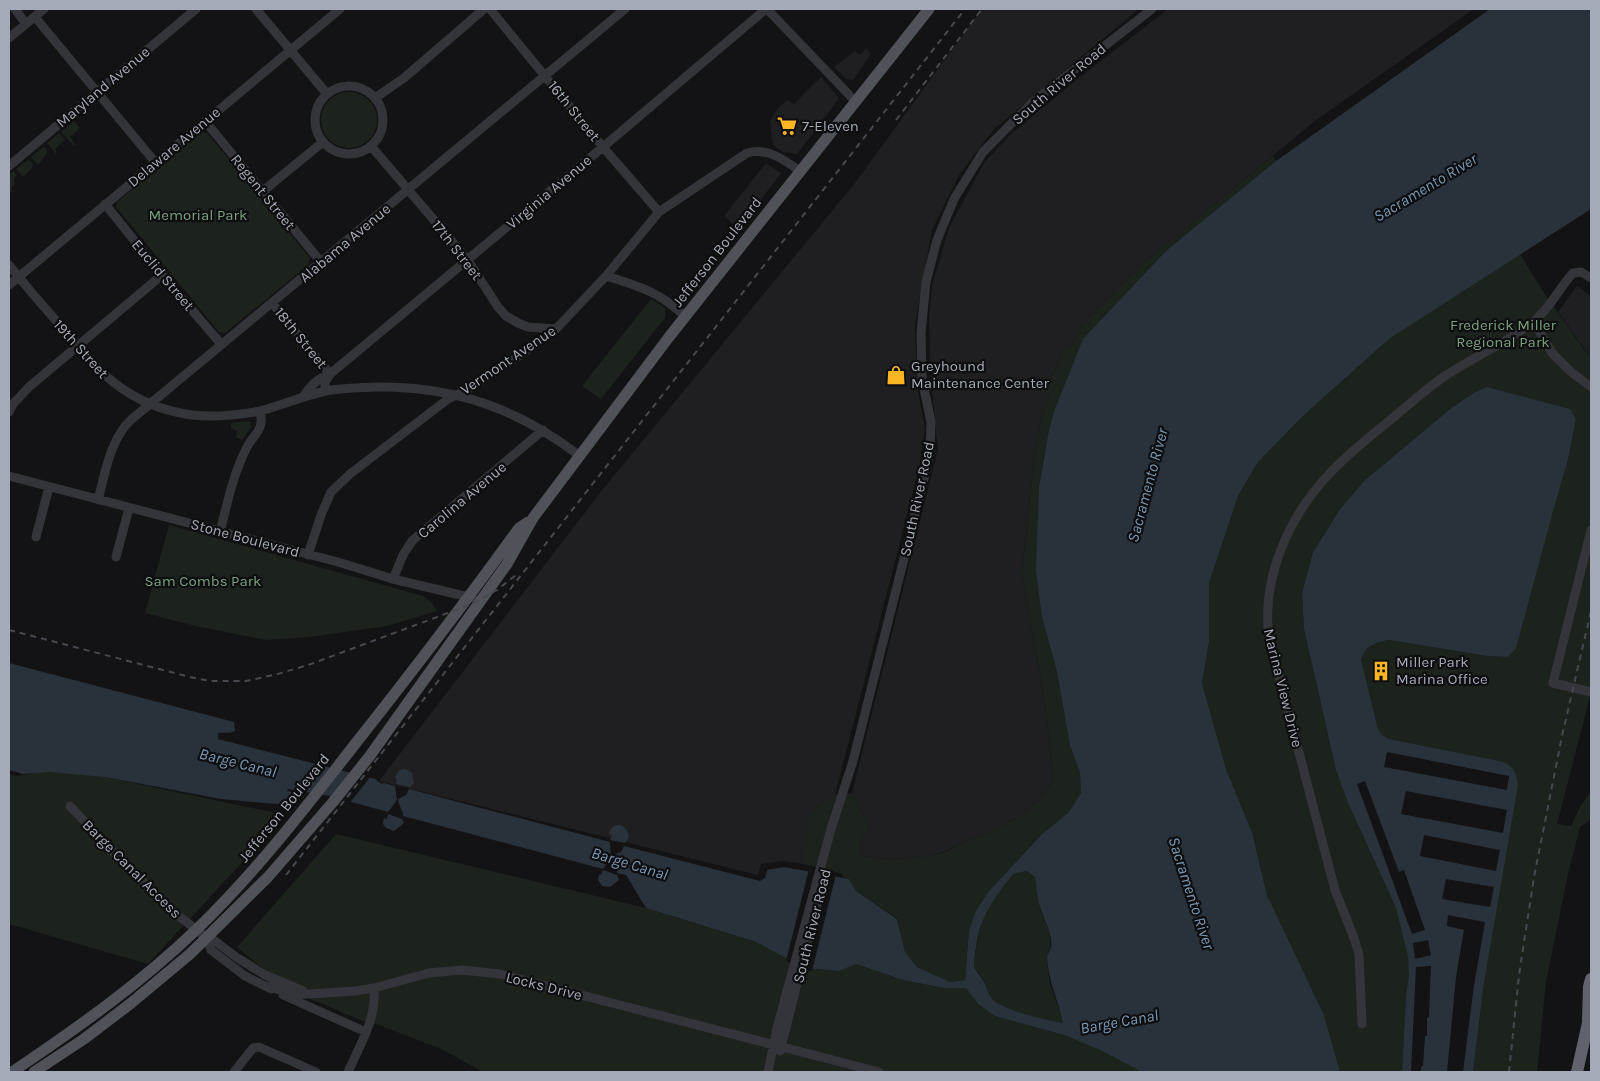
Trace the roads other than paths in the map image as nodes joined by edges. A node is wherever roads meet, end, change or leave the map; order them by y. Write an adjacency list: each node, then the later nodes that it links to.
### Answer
1 (15, 9): 13 (street)
2 (44, 9): 12 (street)
3 (196, 9): 17 (street, Maryland Avenue)
4 (256, 9): 15 (street)
5 (340, 9): 15 (street, Delaware Avenue)
6 (484, 9): 19 (street)
7 (490, 9): 16 (street, 16th Street)
8 (625, 9): 16 (street, Alabama Avenue)
9 (767, 9): 20 (street); 24 (street, Virginia Avenue)
10 (929, 9): 20 (main road, Jefferson Boulevard)
11 (1152, 9): 80 (street, South River Road)
12 (35, 17): 13 (street); 17 (street)
13 (26, 24): 14 (street)
14 (9, 38)
15 (291, 49): 18 (street); 21 (street, Delaware Avenue)
16 (545, 76): 24 (street, 16th Street); 28 (street, Alabama Avenue)
17 (97, 92): 25 (street); 26 (street, Maryland Avenue)
18 (327, 94): 19 (street); 22 (street)
19 (375, 98): 23 (street)
20 (856, 102): 27 (main road, Jefferson Boulevard)
21 (205, 121): 25 (street, Delaware Avenue); 29 (street, Regent Street)
22 (323, 142): 23 (street); 29 (street)
23 (371, 146): 28 (street, 17th Street)
24 (603, 147): 31 (street, 16th Street); 32 (street, Virginia Avenue)
25 (155, 162): 30 (street, Delaware Avenue)
26 (9, 166)
27 (801, 172): 31 (street, Vermont Avenue); 41 (main road, Jefferson Boulevard)
28 (408, 190): 32 (street, 17th Street); 33 (street, Alabama Avenue)
29 (263, 191): 33 (street, Regent Street)
30 (105, 204): 35 (street, Euclid Street); 36 (street, Delaware Avenue)
31 (658, 212): 37 (street, Vermont Avenue)
32 (467, 259): 43 (street, 17th Street); 46 (street, Virginia Avenue)
33 (321, 262): 40 (street, Alabama Avenue)
34 (9, 265): 36 (street, 19th Street)
35 (162, 275): 44 (street, Euclid Street); 45 (street)
36 (18, 276): 39 (street, Delaware Avenue); 45 (street, 19th Street)
37 (606, 276): 41 (street); 43 (street, Vermont Avenue)
38 (1591, 278): 42 (street, Marina View Drive)
39 (9, 284)
40 (272, 303): 44 (street, Alabama Avenue); 46 (street, 18th Street)
41 (685, 318): 55 (main road, Jefferson Boulevard)
42 (1534, 322): 47 (street); 78 (street, Marina View Drive)
43 (556, 329): 49 (street, Vermont Avenue)
44 (221, 344): 51 (street, Alabama Avenue)
45 (77, 346): 51 (street, 19th Street); 53 (street)
46 (330, 374): 48 (street); 50 (street, Virginia Avenue)
47 (1591, 387)
48 (325, 391): 49 (street); 50 (street)
49 (456, 395): 54 (street); 64 (street, Vermont Avenue)
50 (303, 398): 52 (street)
51 (150, 404): 52 (street, 19th Street); 58 (street, Alabama Avenue)
52 (260, 411): 62 (street)
53 (9, 412)
54 (543, 430): 55 (street); 66 (street, Carolina Avenue)
55 (580, 456): 60 (main road, Jefferson Boulevard)
56 (9, 476): 57 (street, Stone Boulevard)
57 (49, 487): 58 (street, Stone Boulevard); 63 (street)
58 (98, 500): 59 (street, Stone Boulevard)
59 (129, 508): 62 (street, Stone Boulevard); 65 (street)
60 (534, 518): 67 (main road, Jefferson Boulevard); 68 (main road, Jefferson Boulevard)
61 (1591, 530): 69 (street)
62 (220, 532): 64 (street, Stone Boulevard)
63 (36, 537)
64 (308, 555): 66 (street, Stone Boulevard)
65 (116, 557)
66 (393, 579): 67 (street, Stone Boulevard)
67 (468, 597): 68 (street, Stone Boulevard); 71 (main road, Jefferson Boulevard)
68 (481, 600): 72 (main road, Jefferson Boulevard)
69 (1591, 692)
70 (70, 806): 71 (street, Barge Canal Access)
71 (197, 929): 72 (street, Locks Drive); 81 (main road, Jefferson Boulevard)
72 (207, 938): 74 (street); 76 (street, Locks Drive); 82 (main road, Jefferson Boulevard)
73 (1591, 979): 77 (highway)
74 (267, 986): 76 (street, Locks Drive); 79 (street)
75 (374, 988): 76 (street, Locks Drive); 79 (street); 80 (street, Locks Drive)
76 (310, 994)
77 (1589, 1018): 89 (highway)
78 (1362, 1024)
79 (366, 1032): 85 (street)
80 (778, 1046): 86 (street); 87 (street); 88 (street)
81 (12, 1072)
82 (34, 1072)
83 (234, 1072): 84 (street)
84 (316, 1072)
85 (348, 1072)
86 (768, 1072)
87 (773, 1072)
88 (879, 1072)
89 (1577, 1072)

